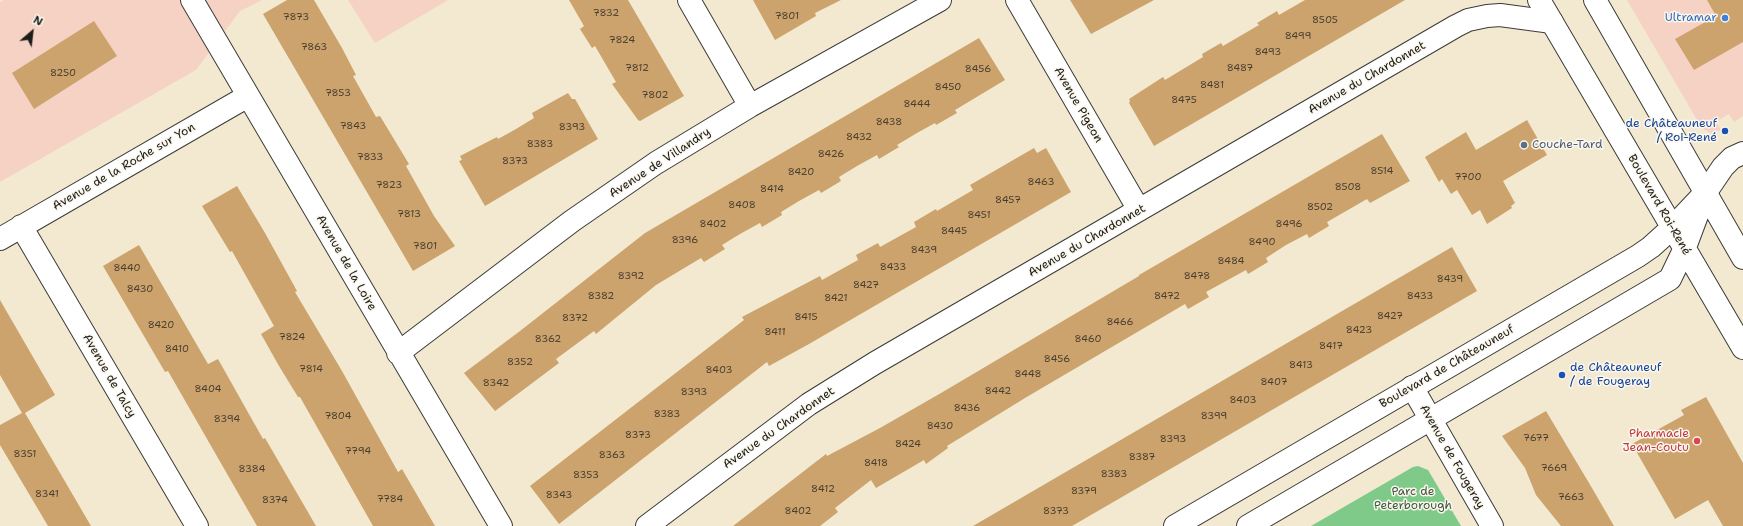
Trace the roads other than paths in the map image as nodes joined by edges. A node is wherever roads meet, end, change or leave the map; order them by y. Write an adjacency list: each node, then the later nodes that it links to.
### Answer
1 (192, 0): 8 (street, Avenue de la Loire)
2 (689, 0): 9 (street)
3 (940, 0): 9 (street, Avenue de Villandry)
4 (1017, 0): 12 (street, Avenue Pigeon)
5 (1539, 0): 7 (street, Boulevard Roi-René)
6 (1594, 0): 11 (street)
7 (1552, 22): 12 (street, Avenue du Chardonnet); 14 (street, Boulevard Roi-René)
8 (248, 96): 13 (street, Avenue de la Roche sur Yon); 19 (street, Avenue de la Loire)
9 (750, 106): 19 (street, Avenue de Villandry)
10 (1743, 152): 11 (street, Boulevard de Châteauneuf)
11 (1706, 192): 14 (street, Boulevard de Châteauneuf); 16 (street, Boulevard de Châteauneuf); 17 (street)
12 (1139, 210): 24 (street, Avenue du Chardonnet)
13 (21, 226): 15 (street, Avenue de la Roche sur Yon); 22 (street, Avenue de Talcy)
14 (1672, 228): 16 (street, Boulevard Roi-René); 20 (street, Boulevard de Châteauneuf)
15 (0, 239)
16 (1684, 250): 18 (street, Boulevard Roi-René); 21 (street, Boulevard de Châteauneuf)
17 (1743, 258)
18 (1743, 348)
19 (398, 353): 23 (street, Avenue de la Loire)
20 (1412, 387): 21 (street, Avenue de Fougeray); 25 (street, Boulevard de Châteauneuf)
21 (1430, 419): 26 (street, Boulevard de Châteauneuf); 27 (street, Avenue de Fougeray)
22 (197, 526)
23 (501, 526)
24 (647, 526)
25 (1175, 526)
26 (1248, 526)
27 (1492, 526)

